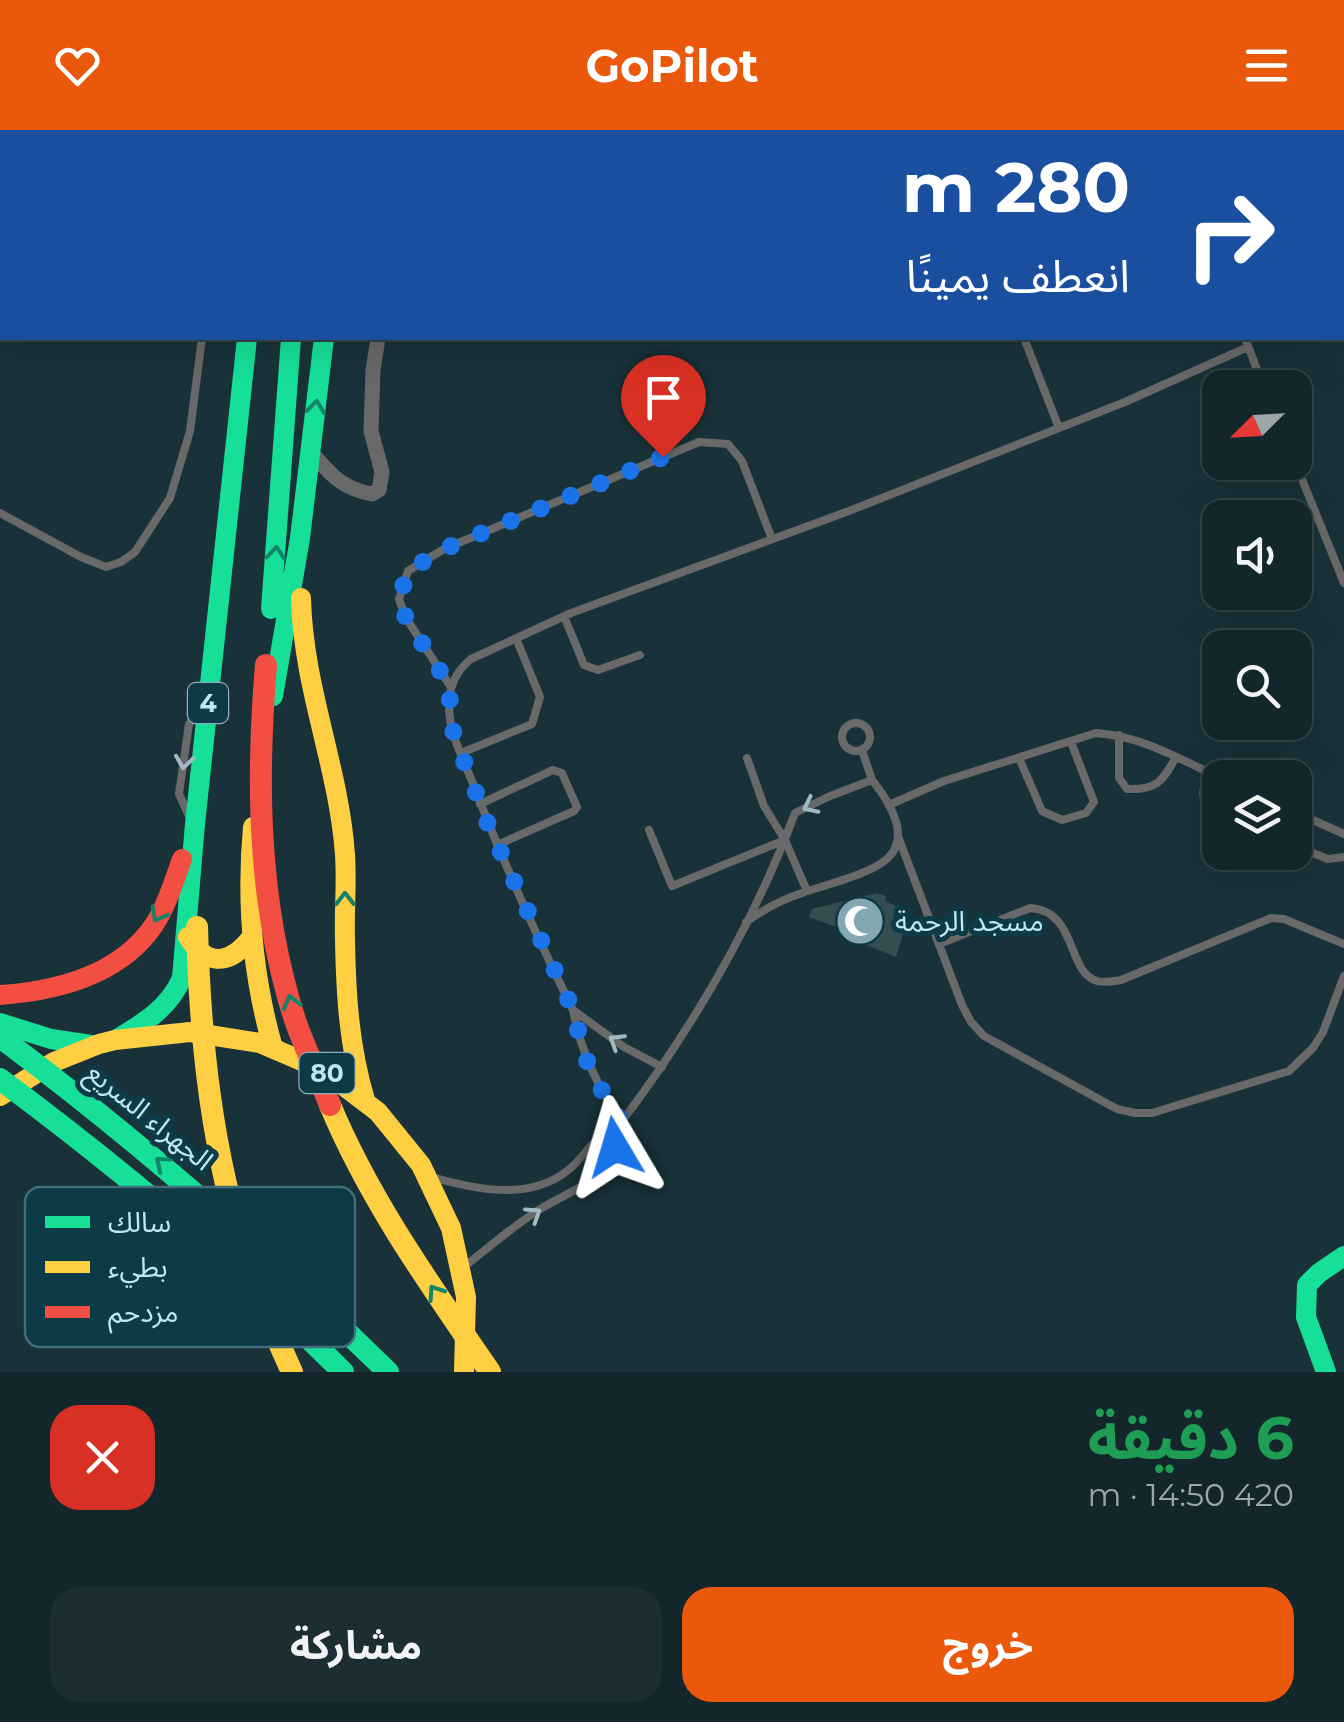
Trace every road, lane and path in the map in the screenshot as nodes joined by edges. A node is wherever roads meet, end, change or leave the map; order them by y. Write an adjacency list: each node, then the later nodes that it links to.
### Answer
1 (202, 340): 13 (lane)
2 (247, 340): 33 (main road, 4, one-way to 33)
3 (259, 340): 43 (main road)
4 (291, 340): 72 (main road, one-way to 4, bridge)
5 (324, 340): 11 (main road, 4, one-way to 5)
6 (378, 340): 11 (street)
7 (1025, 340): 10 (lane)
8 (1246, 342): 9 (lane); 10 (lane)
9 (1257, 370)
10 (1058, 428): 15 (lane)
11 (310, 450): 14 (main road, 4)
12 (1302, 480): 16 (lane)
13 (0, 513)
14 (300, 538): 44 (main road, 4); 57 (main road, one-way to 14)
15 (772, 539): 17 (lane); 20 (lane)
16 (1344, 583)
17 (564, 616): 18 (lane); 19 (lane)
18 (516, 638): 20 (lane); 24 (lane)
19 (640, 655)
20 (451, 688): 24 (lane)
21 (1118, 734): 22 (lane); 25 (lane); 25 (lane)
22 (1070, 742): 27 (lane); 27 (lane)
23 (862, 750): 29 (lane)
24 (461, 753): 30 (lane)
25 (1176, 757): 28 (lane)
26 (747, 758): 37 (lane)
27 (1019, 758): 31 (lane)
28 (1202, 770)
29 (872, 780): 31 (lane); 37 (lane, one-way to 37)
30 (480, 804): 38 (lane); 38 (lane)
31 (891, 804): 36 (lane)
32 (1312, 820): 35 (lane)
33 (195, 824): 43 (main road, 4); 48 (main road, one-way to 48)
34 (649, 830): 37 (lane)
35 (1344, 834)
36 (898, 839): 41 (lane); 45 (lane)
37 (785, 840): 41 (lane); 42 (lane)
38 (497, 845): 49 (lane)
39 (1312, 853): 40 (lane)
40 (1344, 857)
41 (807, 891): 42 (lane)
42 (746, 922): 54 (lane)
43 (192, 929): 44 (main road); 52 (main road, 4); 62 (main road, bridge)
44 (250, 938): 53 (main road, 4)
45 (938, 944): 46 (lane); 47 (lane)
46 (1344, 944)
47 (1344, 976)
48 (0, 995)
49 (573, 1010): 54 (lane, one-way to 49); 58 (lane)
50 (0, 1024): 52 (main road, الجهراء السريع)
51 (0, 1037): 61 (main road, الجهراء السريع, one-way to 51, bridge)
52 (106, 1042): 53 (main road, 80); 56 (main road, 80)
53 (273, 1048): 57 (main road, 80)
54 (662, 1067): 58 (lane)
55 (0, 1079): 60 (main road, bridge)
56 (0, 1096)
57 (365, 1100): 59 (main road, 80)
58 (620, 1125): 59 (lane); 64 (lane, one-way to 58)
59 (430, 1176): 64 (main road, 80)
60 (137, 1187)
61 (190, 1187)
62 (227, 1187)
63 (1344, 1256): 73 (main road)
64 (463, 1268): 71 (main road, 80)
65 (355, 1340): 70 (main road, الجهراء السريع, one-way to 65, bridge)
66 (281, 1347): 68 (main road, bridge)
67 (318, 1347): 69 (main road, bridge)
68 (292, 1372)
69 (343, 1372)
70 (388, 1372)
71 (464, 1372)
72 (490, 1372)
73 (1326, 1372)

